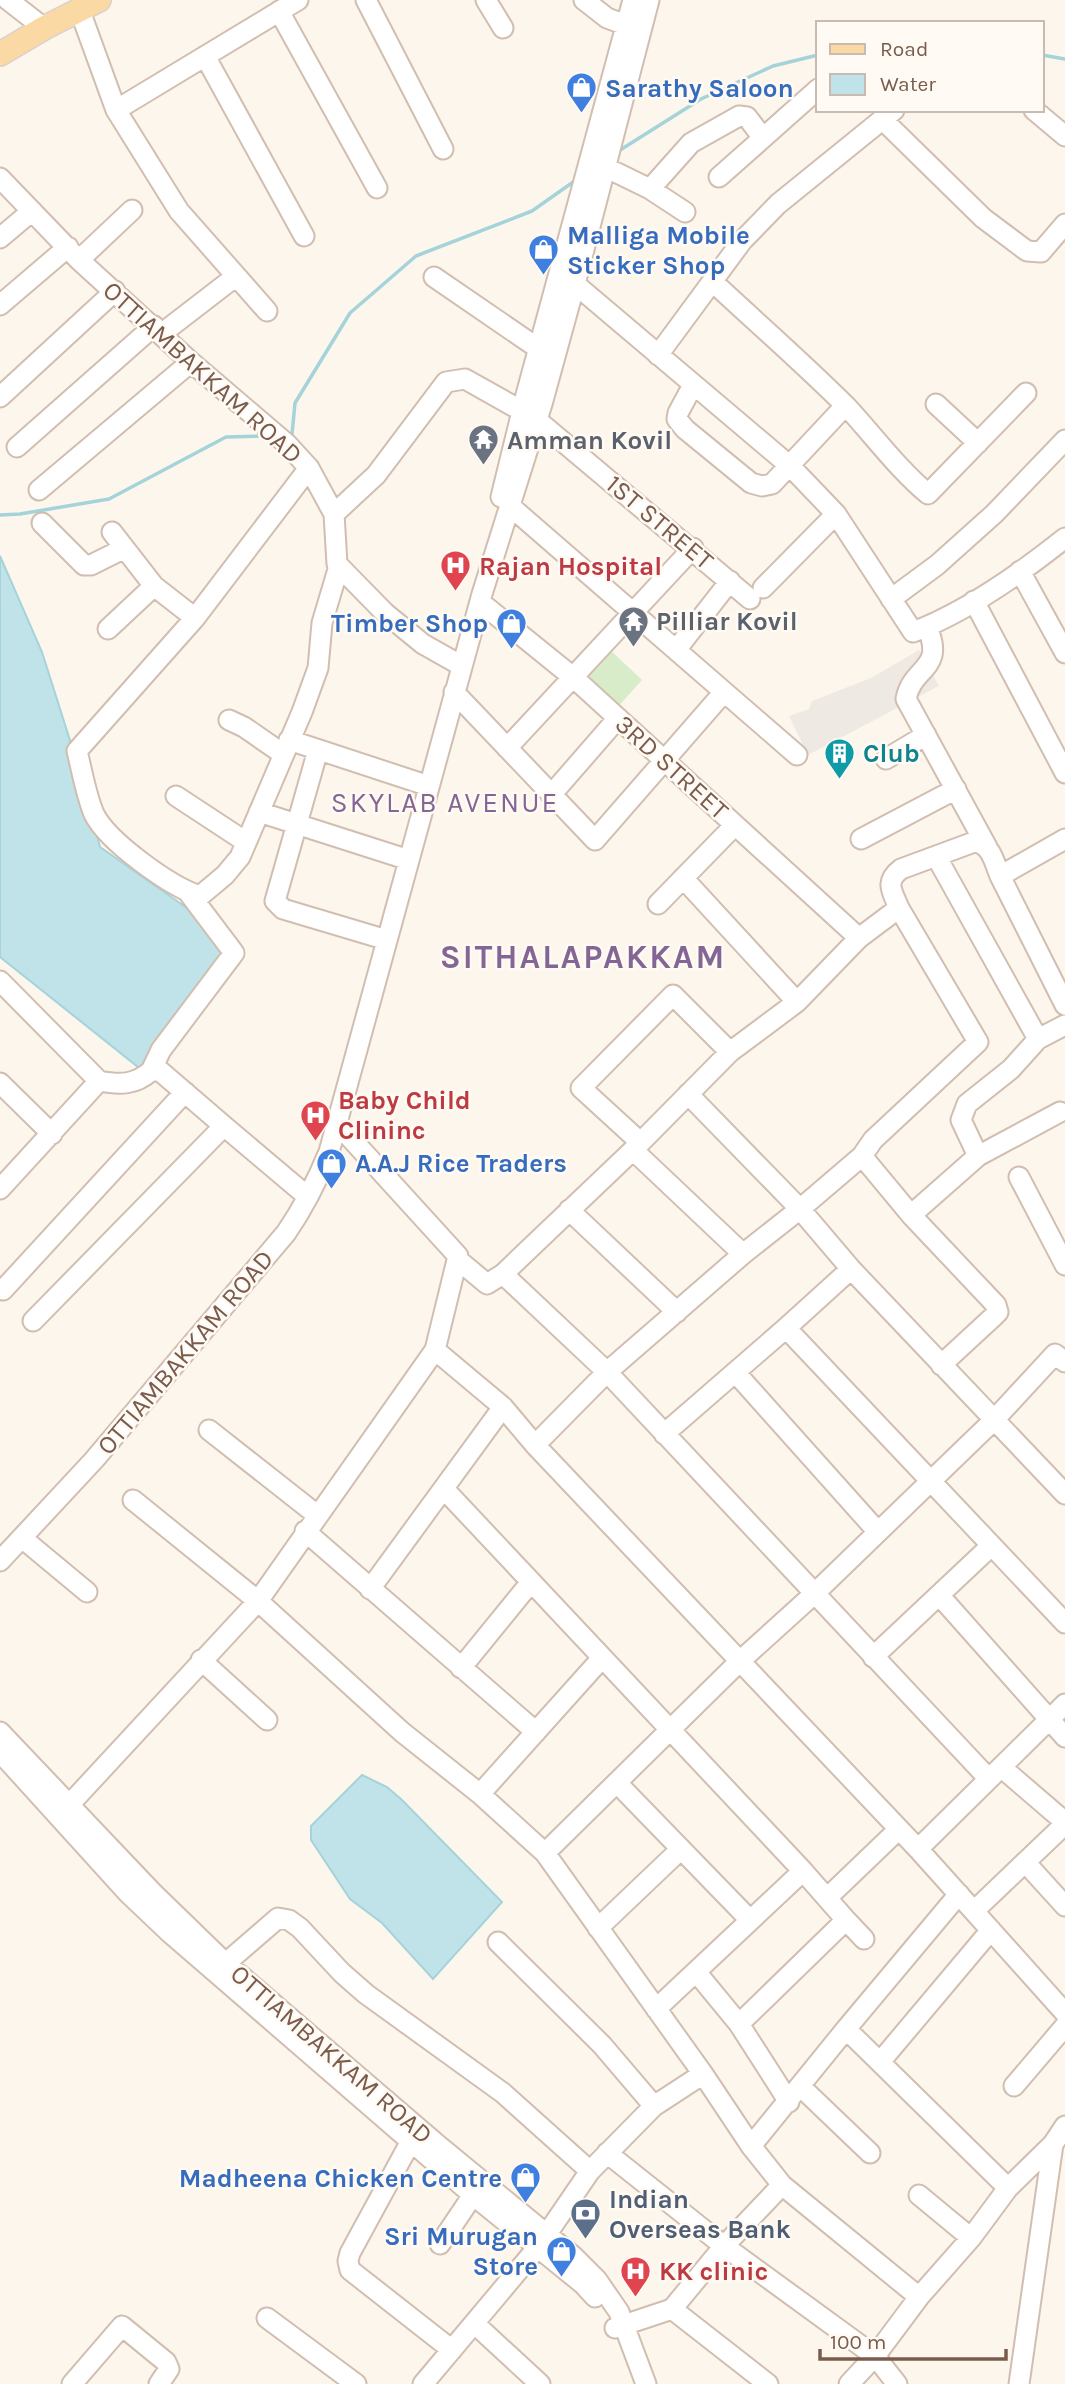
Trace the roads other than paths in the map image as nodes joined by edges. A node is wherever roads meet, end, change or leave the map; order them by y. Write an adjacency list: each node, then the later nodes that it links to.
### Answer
1 (8, 0): 10 (street)
2 (298, 0): 9 (street)
3 (366, 0): 22 (street)
4 (486, 0): 12 (street)
5 (584, 0): 11 (street)
6 (633, 0): 11 (street, OTTIAMBAKKAM ROAD)
7 (649, 0): 23 (street, OTTIAMBAKKAM ROAD)
8 (85, 4): 10 (main road); 17 (street)
9 (279, 11): 15 (street); 26 (street)
10 (40, 25): 13 (main road); 14 (main road)
11 (626, 25): 37 (street, OTTIAMBAKKAM ROAD)
12 (503, 28)
13 (0, 42)
14 (0, 54)
15 (205, 56): 17 (street); 32 (street)
16 (816, 91): 21 (street)
17 (116, 110): 35 (street)
18 (1036, 112): 20 (street)
19 (889, 113): 31 (street); 38 (street)
20 (1065, 136)
21 (763, 138): 24 (street); 27 (street)
22 (443, 149)
23 (607, 166): 27 (street); 37 (street, OTTIAMBAKKAM ROAD)
24 (719, 177)
25 (0, 178): 29 (street, OTTIAMBAKKAM ROAD)
26 (377, 188)
27 (650, 189): 30 (street)
28 (132, 209): 34 (street)
29 (32, 211): 33 (street); 34 (street, OTTIAMBAKKAM ROAD)
30 (685, 212)
31 (1062, 233)
32 (303, 236)
33 (0, 238)
34 (74, 254): 39 (street, OTTIAMBAKKAM ROAD); 40 (street)
35 (235, 276): 41 (street); 42 (street)
36 (434, 277): 43 (street)
37 (567, 281): 43 (street, OTTIAMBAKKAM ROAD); 44 (street); 51 (street, OTTIAMBAKKAM ROAD)
38 (713, 282): 44 (street); 50 (street)
39 (115, 291): 42 (street, OTTIAMBAKKAM ROAD); 48 (street)
40 (0, 305)
41 (267, 311)
42 (157, 330): 45 (street, OTTIAMBAKKAM ROAD); 54 (street)
43 (539, 349): 51 (street, OTTIAMBAKKAM ROAD)
44 (658, 355): 46 (street)
45 (191, 362): 56 (street, OTTIAMBAKKAM ROAD); 57 (street)
46 (693, 385): 55 (street); 55 (street)
47 (1026, 393): 53 (street)
48 (0, 397)
49 (936, 404): 53 (street)
50 (845, 406): 53 (street); 55 (street)
51 (529, 415): 58 (street, OTTIAMBAKKAM ROAD); 59 (street, 1ST STREET); 64 (street, 1ST STREET); 70 (street, OTTIAMBAKKAM ROAD)
52 (1065, 440): 71 (street)
53 (978, 443)
54 (18, 447)
55 (790, 466): 60 (street)
56 (309, 468): 59 (street, OTTIAMBAKKAM ROAD); 74 (street)
57 (38, 490)
58 (510, 506): 70 (street, OTTIAMBAKKAM ROAD); 73 (street)
59 (334, 514): 66 (street, OTTIAMBAKKAM ROAD)
60 (836, 514): 68 (street, 1ST STREET); 71 (street)
61 (42, 523): 65 (street)
62 (111, 532): 65 (street)
63 (1065, 538): 67 (street)
64 (693, 548): 68 (street, 1ST STREET); 73 (street)
65 (122, 549): 69 (street)
66 (339, 566): 79 (street); 86 (street)
67 (1020, 571): 72 (street); 78 (street)
68 (730, 581): 77 (street)
69 (154, 586): 74 (street); 76 (street)
70 (481, 598): 79 (street, OTTIAMBAKKAM ROAD); 80 (street, 3RD STREET)
71 (891, 599): 75 (street)
72 (974, 601): 75 (street); 92 (street)
73 (633, 612): 77 (street); 80 (street)
74 (195, 618): 108 (street)
75 (927, 627): 85 (street)
76 (108, 629)
77 (676, 650): 82 (street)
78 (1065, 653)
79 (462, 666): 81 (street, OTTIAMBAKKAM ROAD)
80 (575, 678): 83 (street, 3RD STREET); 87 (street)
81 (454, 692): 87 (street); 93 (street, OTTIAMBAKKAM ROAD)
82 (724, 692): 89 (street); 91 (street)
83 (618, 718): 91 (street, 3RD STREET); 95 (street)
84 (229, 720): 86 (street)
85 (926, 735): 90 (street); 94 (street)
86 (286, 747): 88 (street); 97 (street)
87 (507, 748): 95 (street)
88 (318, 750): 93 (street); 98 (street)
89 (797, 755)
90 (886, 759)
91 (666, 761): 95 (street); 99 (street, 3RD STREET)
92 (1065, 773)
93 (429, 786): 105 (street, OTTIAMBAKKAM ROAD)
94 (956, 789): 100 (street); 103 (street)
95 (551, 795)
96 (176, 796): 102 (street)
97 (259, 812): 98 (street); 102 (street)
98 (295, 823): 105 (street); 112 (street)
99 (735, 825): 107 (street); 111 (street, 3RD STREET)
100 (861, 839)
101 (1065, 839): 106 (street)
102 (247, 842): 108 (street)
103 (987, 847): 104 (street); 106 (street)
104 (936, 856): 110 (street); 117 (street)
105 (409, 860): 112 (street, OTTIAMBAKKAM ROAD)
106 (1000, 876): 115 (street)
107 (683, 878): 109 (street); 114 (street)
108 (188, 892): 119 (street)
109 (658, 904)
110 (899, 908): 111 (street); 129 (street)
111 (859, 938): 114 (street)
112 (387, 940): 125 (street, OTTIAMBAKKAM ROAD)
113 (0, 981): 120 (street)
114 (797, 1002): 118 (street)
115 (1065, 1005)
116 (1065, 1025): 117 (street)
117 (1038, 1039): 130 (street)
118 (730, 1052): 123 (street); 128 (street)
119 (152, 1071): 120 (street); 122 (street)
120 (99, 1081): 127 (street)
121 (0, 1083): 127 (street)
122 (185, 1092): 126 (street); 142 (street)
123 (688, 1094): 128 (street); 134 (street)
124 (1060, 1112): 130 (street)
125 (336, 1122): 133 (street, OTTIAMBAKKAM ROAD); 138 (street); 162 (street, OTTIAMBAKKAM ROAD)
126 (224, 1126): 133 (street); 144 (street)
127 (52, 1134): 132 (street)
128 (637, 1146): 135 (street); 137 (street)
129 (862, 1156): 134 (street); 136 (street)
130 (978, 1156): 136 (street)
131 (1019, 1177): 139 (street)
132 (0, 1189)
133 (301, 1191): 163 (street, OTTIAMBAKKAM ROAD)
134 (800, 1209): 137 (street); 140 (street)
135 (569, 1210): 141 (street); 143 (street)
136 (911, 1215): 148 (street)
137 (743, 1254): 143 (street)
138 (457, 1259): 141 (street); 146 (street)
139 (1065, 1265)
140 (850, 1269): 145 (street); 148 (street)
141 (503, 1274): 149 (street)
142 (3, 1290)
143 (677, 1312): 149 (street)
144 (33, 1321)
145 (786, 1328): 150 (street); 156 (street)
146 (435, 1350): 151 (street); 160 (street)
147 (1062, 1354): 152 (street)
148 (941, 1365): 152 (street)
149 (607, 1372): 154 (street); 155 (street)
150 (735, 1372): 154 (street); 161 (street)
151 (503, 1406): 155 (street); 157 (street)
152 (994, 1420): 156 (street); 158 (street)
153 (209, 1430): 160 (street)
154 (664, 1434): 169 (street)
155 (535, 1446): 176 (street)
156 (930, 1482): 161 (street); 164 (street)
157 (444, 1489): 166 (street); 167 (street)
158 (1065, 1494)
159 (133, 1500): 171 (street)
160 (311, 1523): 167 (street); 171 (street)
161 (878, 1532): 169 (street)
162 (22, 1538): 165 (street, OTTIAMBAKKAM ROAD); 168 (street)
163 (0, 1545)
164 (991, 1546): 170 (street); 172 (street)
165 (0, 1561)
166 (531, 1582): 174 (street); 177 (street)
167 (370, 1589): 177 (street)
168 (87, 1592)
169 (814, 1594): 173 (street); 176 (street)
170 (939, 1595): 173 (street); 180 (street)
171 (258, 1601): 175 (street); 188 (street)
172 (1065, 1623)
173 (873, 1657): 186 (street)
174 (602, 1658): 181 (street); 183 (street)
175 (201, 1660): 179 (street); 189 (street)
176 (740, 1661): 181 (street); 191 (street)
177 (461, 1668): 183 (street)
178 (1065, 1704): 180 (street)
179 (267, 1720)
180 (1049, 1720): 184 (street); 186 (street)
181 (671, 1730): 187 (street); 196 (street)
182 (0, 1732): 189 (street, OTTIAMBAKKAM ROAD)
183 (536, 1732): 188 (street)
184 (1065, 1737)
185 (0, 1752): 220 (street, OTTIAMBAKKAM ROAD)
186 (995, 1773): 190 (street); 193 (street)
187 (617, 1783): 192 (street); 194 (street)
188 (480, 1794): 194 (street)
189 (69, 1805): 207 (street, OTTIAMBAKKAM ROAD)
190 (1065, 1823): 195 (street)
191 (899, 1829): 193 (street); 198 (street)
192 (681, 1849): 201 (street); 203 (street)
193 (918, 1849): 197 (street)
194 (545, 1853): 203 (street)
195 (1025, 1863): 199 (street); 200 (street)
196 (803, 1871): 198 (street); 201 (street)
197 (959, 1895): 200 (street); 213 (street)
198 (827, 1898): 202 (street)
199 (1065, 1906)
200 (974, 1911): 204 (street)
201 (750, 1920): 208 (street)
202 (846, 1920): 205 (street); 211 (street)
203 (598, 1928): 209 (street)
204 (991, 1930): 210 (street); 214 (street)
205 (864, 1939)
206 (498, 1942): 218 (street)
207 (226, 1963): 225 (street); 231 (street, OTTIAMBAKKAM ROAD)
208 (696, 1973): 209 (street); 211 (street)
209 (656, 2009): 215 (street)
210 (1065, 2012)
211 (739, 2024): 217 (street)
212 (1065, 2026): 216 (street)
213 (846, 2029): 214 (street); 217 (street)
214 (880, 2062): 227 (street)
215 (704, 2074): 218 (street); 222 (street)
216 (1014, 2086)
217 (795, 2094): 222 (street); 224 (street)
218 (654, 2106): 223 (street)
219 (1065, 2126): 221 (street)
220 (411, 2141): 228 (street, OTTIAMBAKKAM ROAD); 239 (street)
221 (1053, 2144): 227 (street); 251 (street)
222 (751, 2146): 226 (street)
223 (607, 2153): 225 (street); 233 (street)
224 (870, 2153)
225 (590, 2171): 231 (street)
226 (782, 2185): 233 (street); 234 (street)
227 (1008, 2188): 230 (street)
228 (473, 2195): 231 (street, OTTIAMBAKKAM ROAD); 232 (street)
229 (919, 2195): 230 (street)
230 (971, 2238): 234 (street)
231 (542, 2241): 237 (street); 238 (street, OTTIAMBAKKAM ROAD)
232 (440, 2244)
233 (724, 2246): 235 (street); 240 (street)
234 (919, 2297): 240 (street)
235 (672, 2309): 238 (street); 241 (street)
236 (267, 2318): 244 (street)
237 (475, 2324): 239 (street); 246 (street)
238 (619, 2327): 247 (street, OTTIAMBAKKAM ROAD); 248 (street, OTTIAMBAKKAM ROAD)
239 (452, 2350): 245 (street)
240 (875, 2356): 249 (street); 250 (street)
241 (755, 2380)
242 (72, 2384): 243 (street)
243 (159, 2384)
244 (356, 2384)
245 (423, 2384)
246 (540, 2384)
247 (632, 2384)
248 (646, 2384)
249 (849, 2384)
250 (897, 2384)
251 (1018, 2384)

